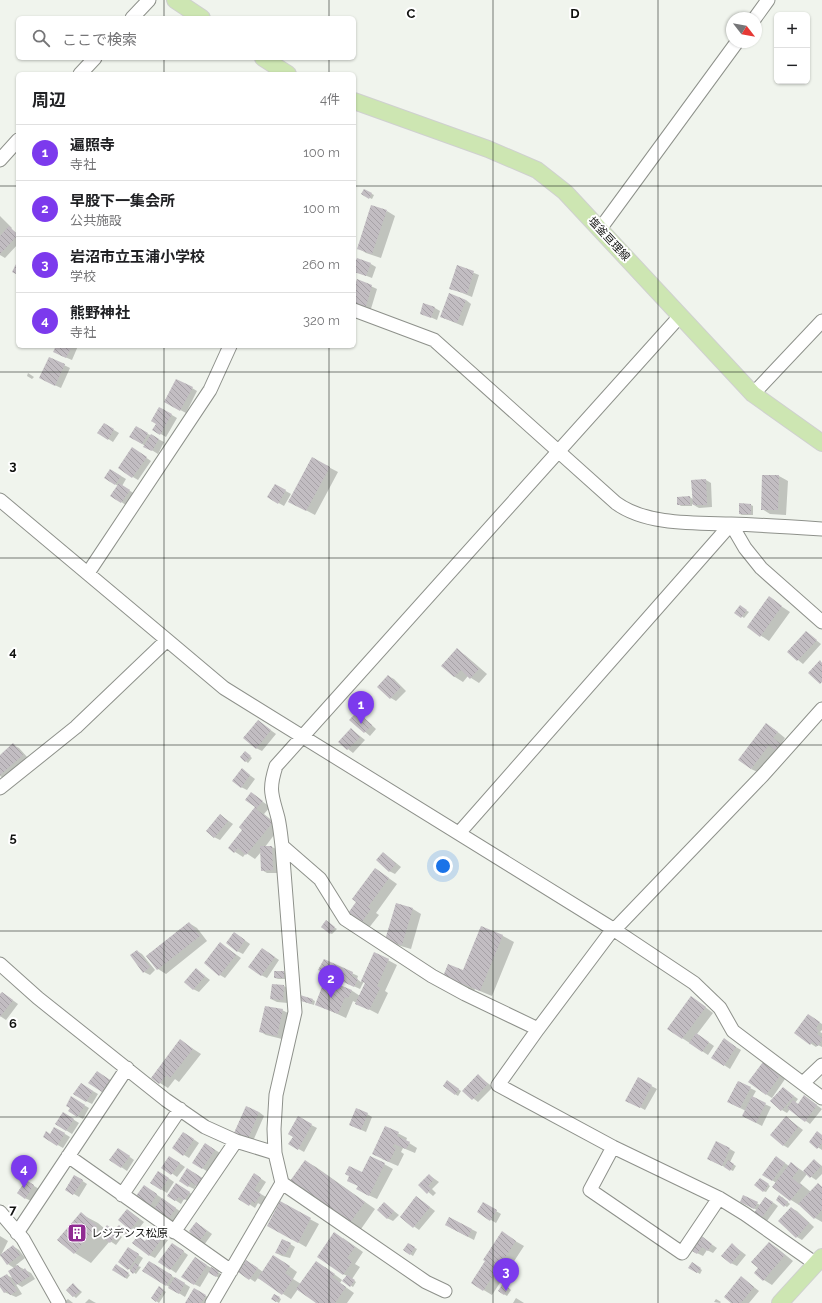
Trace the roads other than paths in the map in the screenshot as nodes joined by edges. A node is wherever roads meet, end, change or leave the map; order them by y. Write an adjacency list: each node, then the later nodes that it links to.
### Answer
1 (149, 0): 5 (street)
2 (175, 0): 6 (main road)
3 (768, 0): 4 (street)
4 (759, 12)
5 (134, 16)
6 (199, 16)
7 (733, 48): 15 (street)
8 (93, 60): 10 (street)
9 (266, 60): 11 (main road)
10 (82, 72)
11 (285, 72)
12 (356, 103): 15 (main road, 塩釜亘理線)
13 (16, 142): 14 (street)
14 (0, 160)
15 (600, 229): 17 (main road, 塩釜亘理線)
16 (356, 311): 22 (street)
17 (680, 316): 20 (main road, 塩釜亘理線); 22 (street)
18 (822, 321): 20 (street)
19 (229, 348): 26 (street)
20 (753, 394): 21 (main road, 塩釜亘理線)
21 (822, 443)
22 (559, 451): 24 (street); 30 (street)
23 (0, 500): 26 (street)
24 (731, 524): 25 (street); 27 (street); 32 (street)
25 (822, 529)
26 (88, 573): 28 (street)
27 (822, 622)
28 (167, 640): 30 (street); 31 (street)
29 (822, 709): 34 (street)
30 (303, 737): 32 (street); 33 (street)
31 (0, 788)
32 (458, 833): 34 (street)
33 (282, 846): 36 (street); 44 (street)
34 (612, 930): 36 (street); 39 (street)
35 (0, 964): 38 (street)
36 (538, 1029): 43 (street)
37 (822, 1065): 39 (street)
38 (127, 1068): 41 (street); 45 (street)
39 (803, 1083): 40 (street)
40 (822, 1098)
41 (180, 1109): 42 (street); 47 (street)
42 (236, 1141): 44 (street); 51 (street)
43 (613, 1147): 48 (street); 48 (street)
44 (274, 1153): 46 (street)
45 (68, 1156): 47 (street); 50 (street)
46 (282, 1183): 53 (street); 54 (street)
47 (122, 1195): 51 (street)
48 (719, 1198): 52 (street)
49 (0, 1212): 50 (street)
50 (17, 1232): 55 (street)
51 (174, 1232): 53 (street)
52 (819, 1260): 57 (main road)
53 (231, 1271): 56 (street)
54 (445, 1292)
55 (59, 1303)
56 (212, 1303)
57 (780, 1303)

